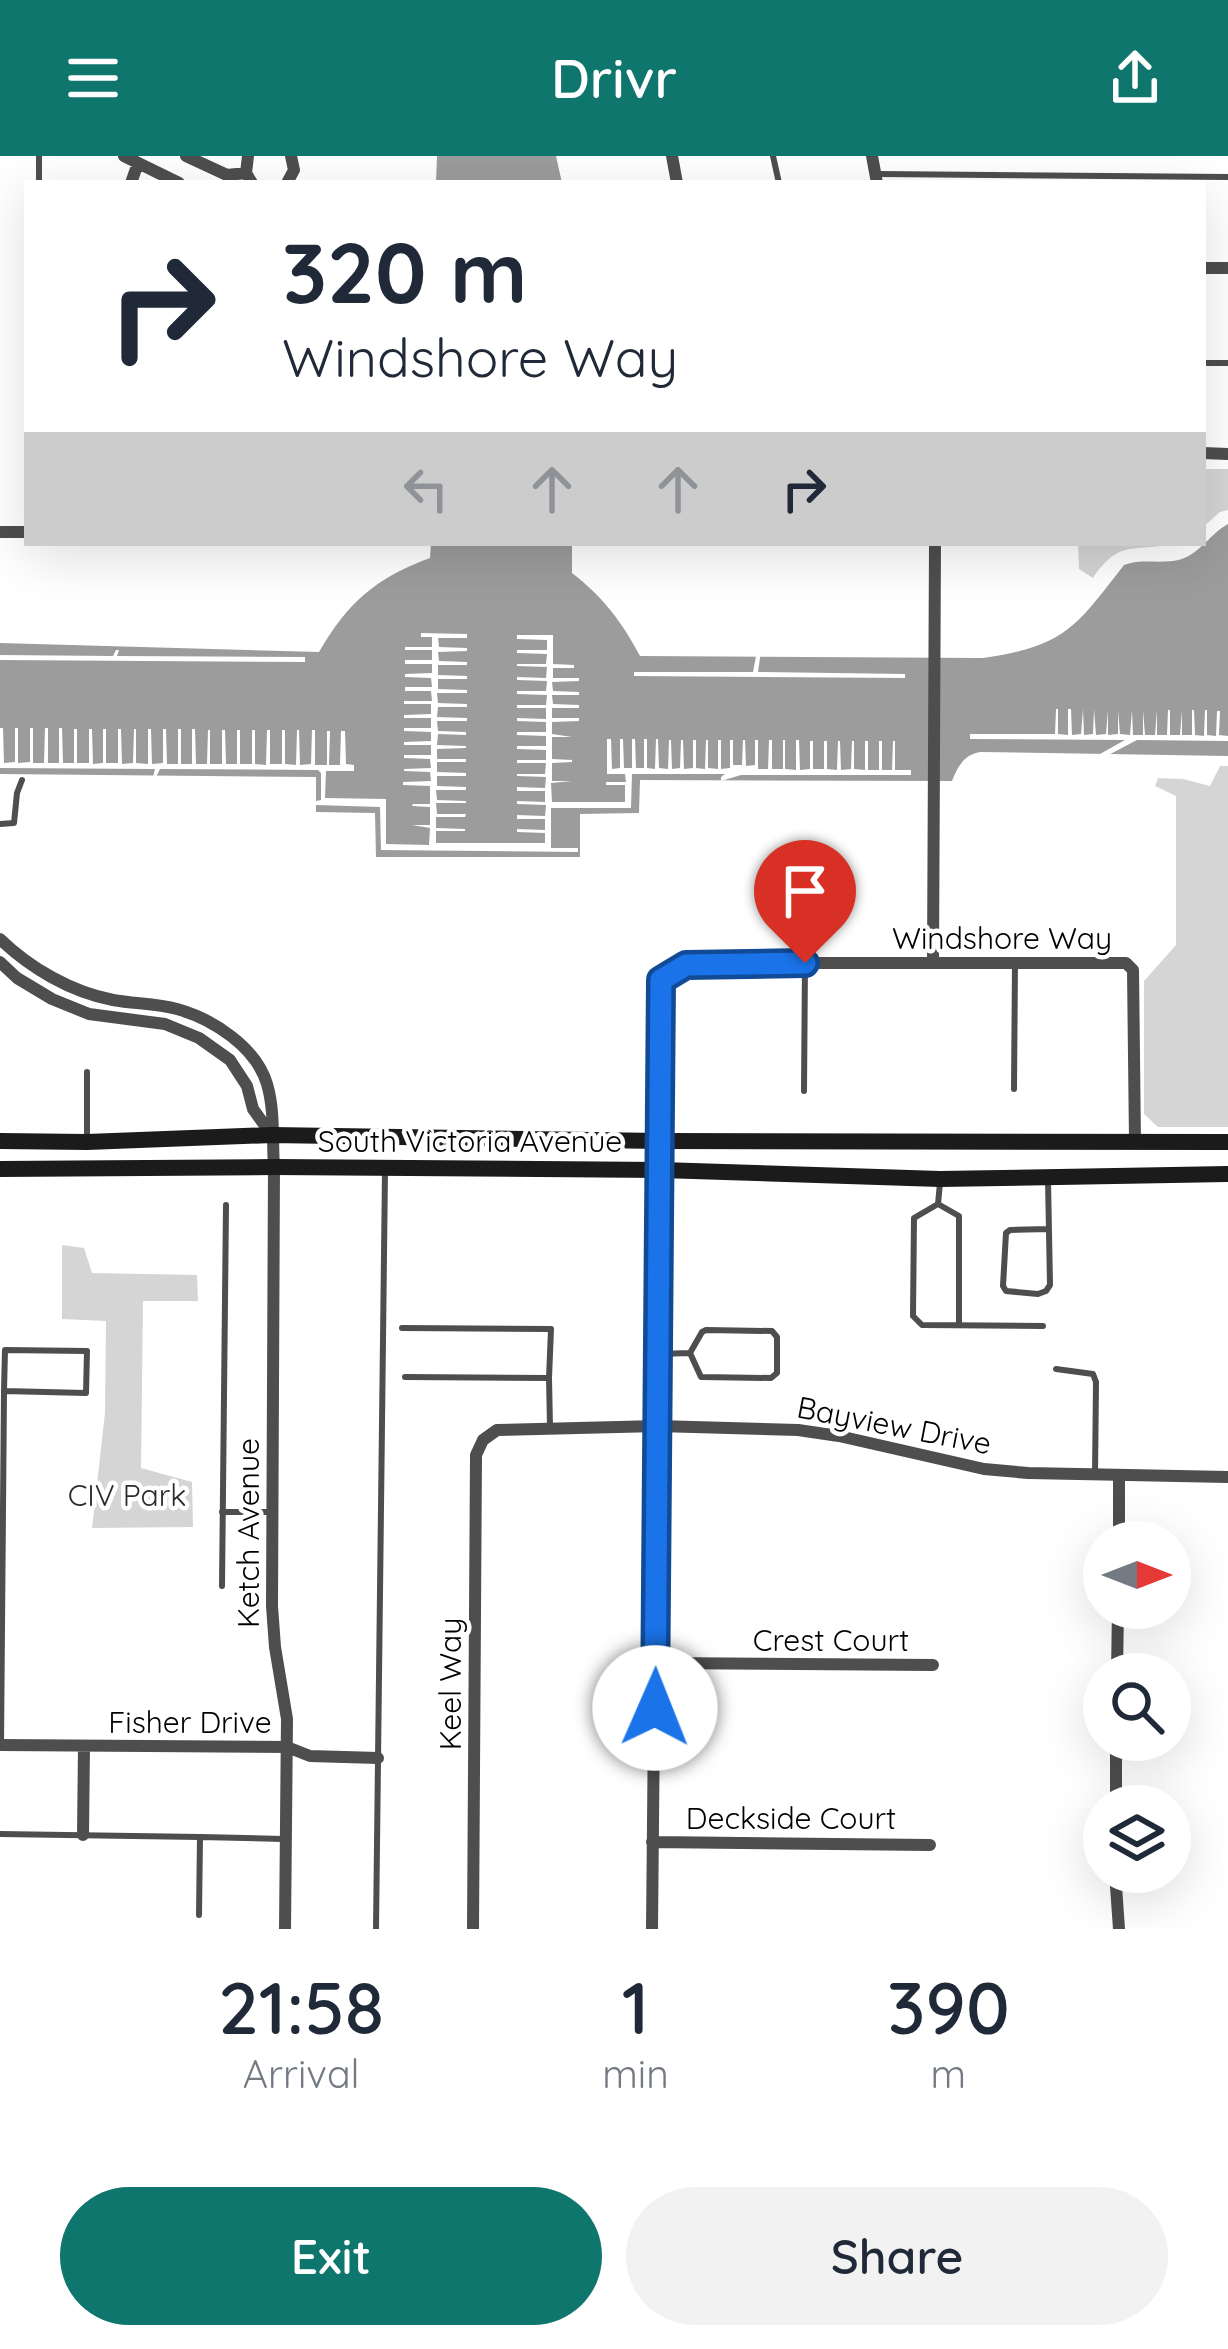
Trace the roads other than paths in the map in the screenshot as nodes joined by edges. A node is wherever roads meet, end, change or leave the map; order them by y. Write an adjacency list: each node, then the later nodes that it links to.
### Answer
1 (124, 156): 5 (street)
2 (186, 156): 7 (street)
3 (248, 156): 7 (street)
4 (872, 156): 8 (street)
5 (138, 163): 9 (street); 10 (street)
6 (1228, 177): 8 (lane)
7 (249, 178)
8 (876, 178)
9 (131, 180)
10 (173, 180)
11 (935, 546): 17 (street)
12 (22, 780): 13 (lane)
13 (0, 824)
14 (0, 939): 22 (street, Ketch Avenue)
15 (0, 962): 22 (street)
16 (805, 963): 17 (street, Windshore Way); 21 (lane); 25 (street, Windshore Way)
17 (933, 963): 18 (street, Windshore Way)
18 (1015, 963): 20 (lane); 26 (street, Windshore Way)
19 (87, 1072): 24 (lane)
20 (1014, 1089)
21 (804, 1091)
22 (272, 1136): 24 (main road, South Victoria Avenue); 25 (main road, South Victoria Avenue); 28 (street, Ketch Avenue)
23 (0, 1141): 24 (main road, South Victoria Avenue)
24 (87, 1142)
25 (661, 1142): 26 (main road, South Victoria Avenue); 31 (street)
26 (1135, 1142): 27 (main road, South Victoria Avenue)
27 (1228, 1142)
28 (274, 1167): 29 (main road, South Victoria Avenue); 30 (main road, South Victoria Avenue); 54 (street, Ketch Avenue)
29 (385, 1168): 31 (main road, South Victoria Avenue); 62 (lane)
30 (0, 1169)
31 (661, 1170): 34 (main road, South Victoria Avenue); 42 (street)
32 (1228, 1174): 33 (main road, South Victoria Avenue)
33 (1047, 1177): 34 (main road, South Victoria Avenue); 37 (lane)
34 (940, 1179): 35 (lane)
35 (938, 1204): 38 (lane); 38 (lane)
36 (226, 1205): 53 (lane)
37 (1049, 1229): 37 (lane)
38 (959, 1325): 39 (lane)
39 (1043, 1326)
40 (402, 1328): 45 (lane)
41 (690, 1353): 41 (lane); 42 (lane)
42 (658, 1354): 48 (street)
43 (1056, 1369): 50 (lane)
44 (405, 1378): 45 (lane)
45 (550, 1378): 47 (lane)
46 (4, 1391): 46 (lane); 59 (lane)
47 (550, 1426): 48 (street, Bayview Drive); 49 (street, Bayview Drive)
48 (658, 1426): 50 (street, Bayview Drive); 57 (street)
49 (483, 1440): 73 (street, Keel Way)
50 (1094, 1475): 51 (street, Bayview Drive)
51 (1119, 1475): 52 (street, Bayview Drive); 55 (street)
52 (1228, 1477)
53 (223, 1512): 54 (lane); 56 (lane)
54 (272, 1512): 61 (street, Ketch Avenue)
55 (1119, 1521)
56 (222, 1586)
57 (656, 1664): 58 (street, Crest Court); 67 (street)
58 (933, 1665)
59 (1, 1745): 60 (street, Fisher Drive)
60 (84, 1746): 61 (street, Fisher Drive); 64 (street)
61 (287, 1747): 62 (street, Fisher Drive); 66 (street, Ketch Avenue)
62 (378, 1758): 72 (lane)
63 (0, 1834): 64 (lane)
64 (82, 1835): 65 (lane)
65 (200, 1837): 66 (lane); 70 (lane)
66 (286, 1839): 71 (street, Ketch Avenue)
67 (652, 1842): 68 (street, Deckside Court); 74 (street)
68 (930, 1845)
69 (1116, 1893): 75 (street)
70 (199, 1915)
71 (286, 1929)
72 (376, 1929)
73 (473, 1929)
74 (652, 1929)
75 (1119, 1929)

